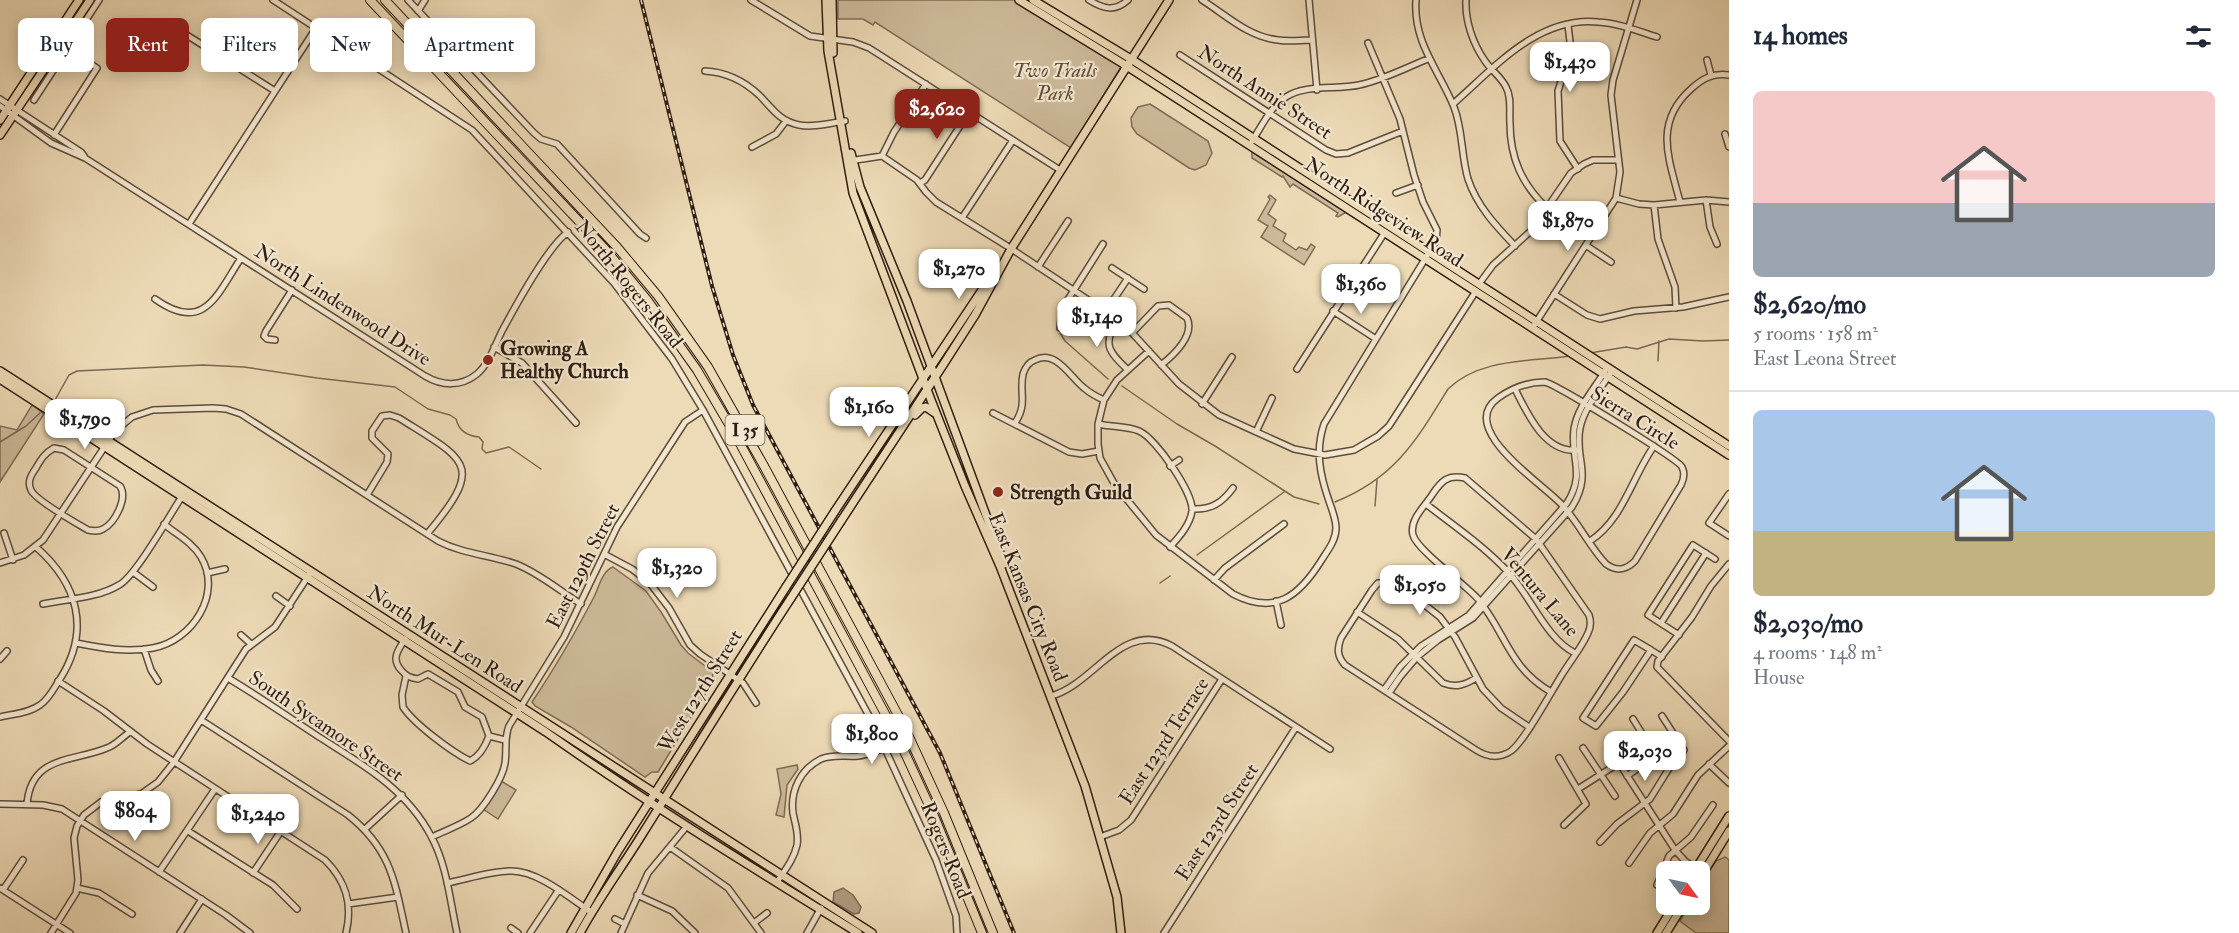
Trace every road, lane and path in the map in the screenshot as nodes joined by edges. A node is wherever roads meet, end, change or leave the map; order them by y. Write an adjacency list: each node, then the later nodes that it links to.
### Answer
1 (79, 0): 24 (main road)
2 (89, 0): 25 (main road)
3 (99, 0): 26 (street)
4 (273, 0): 27 (street, North Rogers Road)
5 (370, 0): 319 (highway, I 35)
6 (385, 0): 320 (highway, I 35)
7 (408, 0): 23 (street)
8 (425, 0): 23 (street)
9 (751, 0): 33 (street)
10 (826, 0): 33 (main road, East Kansas City Road)
11 (832, 0): 33 (main road, East Kansas City Road)
12 (1019, 0): 22 (main road, North Ridgeview Road)
13 (1033, 0): 22 (main road, North Ridgeview Road)
14 (1089, 0): 15 (street)
15 (1128, 0)
16 (1169, 0): 39 (main road)
17 (1202, 0): 34 (street)
18 (1309, 0): 34 (street)
19 (1416, 0): 37 (street)
20 (1466, 0): 42 (street)
21 (1637, 0): 29 (street)
22 (1040, 5): 39 (main road, North Ridgeview Road)
23 (418, 10): 91 (street)
24 (68, 17)
25 (79, 18)
26 (85, 18)
27 (310, 24)
28 (1568, 25): 29 (street); 42 (street); 75 (street)
29 (1629, 29): 32 (street); 73 (street)
30 (189, 36): 52 (street)
31 (310, 37): 52 (street)
32 (1656, 37)
33 (829, 38): 50 (street); 62 (main road, East Kansas City Road)
34 (1312, 40): 51 (street)
35 (1368, 43): 49 (street)
36 (1180, 55): 59 (street, North Annie Street)
37 (1428, 59): 49 (street); 55 (street)
38 (1707, 60): 47 (street)
39 (1129, 62): 68 (main road, North Ridgeview Road); 76 (main road)
40 (94, 66): 66 (street)
41 (705, 70): 61 (street)
42 (1492, 70): 55 (street); 85 (street)
43 (30, 72): 56 (main road)
44 (42, 72): 58 (main road)
45 (49, 72): 54 (street)
46 (384, 72): 89 (street, North Rogers Road)
47 (1711, 75): 48 (street); 82 (street)
48 (1729, 75)
49 (1383, 78): 51 (street); 63 (street)
50 (926, 84): 57 (street); 71 (street)
51 (1317, 90): 59 (street)
52 (275, 91): 88 (street)
53 (0, 99): 56 (street, North Lindenwood Drive)
54 (34, 100)
55 (1453, 104): 94 (street)
56 (5, 107): 58 (street, North Lindenwood Drive); 60 (main road)
57 (969, 112): 67 (street); 77 (street)
58 (15, 113): 65 (main road); 66 (street, North Lindenwood Drive); 72 (street, North Lindenwood Drive)
59 (1270, 113): 63 (street, North Annie Street); 68 (street)
60 (0, 120)
61 (786, 121): 62 (street); 69 (street)
62 (843, 122): 74 (main road, East Kansas City Road)
63 (1403, 132): 78 (street)
64 (1725, 134): 70 (street)
65 (0, 135)
66 (54, 135): 72 (street, North Lindenwood Drive)
67 (1013, 140): 76 (street); 86 (street)
68 (1252, 142): 90 (main road, North Ridgeview Road); 97 (main road, North Ridgeview Road)
69 (752, 147)
70 (1729, 147)
71 (882, 156): 74 (street); 77 (street)
72 (85, 158): 88 (street, North Lindenwood Drive)
73 (1618, 160): 75 (street); 80 (street)
74 (850, 161): 119 (main road, East Kansas City Road); 132 (main road, East Kansas City Road)
75 (1578, 169): 85 (street)
76 (1059, 170): 96 (main road)
77 (920, 183): 86 (street)
78 (1418, 185): 79 (street); 97 (street)
79 (1396, 193)
80 (1616, 198): 84 (street); 95 (street)
81 (1706, 200): 82 (street); 83 (street); 93 (street)
82 (1680, 202): 84 (street)
83 (1729, 202)
84 (1654, 205): 110 (street)
85 (1548, 209): 94 (street)
86 (962, 218): 96 (street)
87 (1068, 221): 100 (street)
88 (189, 224): 98 (street, North Lindenwood Drive)
89 (568, 232): 120 (street, North Lindenwood Drive); 139 (street, North Rogers Road)
90 (1385, 232): 97 (main road, North Ridgeview Road); 112 (street)
91 (646, 238)
92 (1103, 244): 106 (street)
93 (1717, 244)
94 (1515, 246): 103 (street)
95 (1587, 246): 99 (street); 107 (street)
96 (1011, 249): 100 (street); 121 (main road, West 127th Street); 130 (main road, West 127th Street)
97 (1428, 256): 103 (main road, North Ridgeview Road); 117 (street)
98 (241, 258): 105 (street, North Lindenwood Drive); 109 (street)
99 (1611, 262)
100 (1038, 267): 106 (street)
101 (1112, 268): 102 (street)
102 (1128, 278): 104 (street); 111 (street)
103 (1477, 288): 114 (main road, North Ridgeview Road); 152 (street)
104 (1144, 289)
105 (292, 290): 118 (street); 120 (street, North Lindenwood Drive)
106 (1073, 290): 111 (street); 115 (street)
107 (1554, 294): 110 (street); 114 (street)
108 (1729, 297): 110 (street)
109 (155, 300)
110 (1676, 308)
111 (1106, 311): 113 (street)
112 (1334, 311): 117 (street); 126 (street)
113 (1118, 319): 116 (street); 127 (street)
114 (1534, 324): 129 (main road, North Ridgeview Road); 129 (main road, North Ridgeview Road)
115 (1060, 328)
116 (1133, 332): 122 (street); 124 (street)
117 (1376, 339): 152 (street)
118 (275, 340)
119 (923, 345): 121 (main road); 125 (main road, East Kansas City Road)
120 (494, 347): 142 (street)
121 (942, 350): 125 (main road, West 127th Street)
122 (1149, 351): 124 (street); 127 (street)
123 (1232, 357): 137 (street)
124 (1161, 365): 137 (street)
125 (931, 367): 130 (main road, East Kansas City Road); 132 (main road, West 127th Street)
126 (1297, 369)
127 (1128, 370): 136 (street)
128 (0, 371): 147 (main road, North Mur-Len Road)
129 (1608, 372): 138 (street); 149 (main road, North Ridgeview Road); 153 (main road, North Ridgeview Road)
130 (935, 378): 134 (main road, West 127th Street); 220 (main road, East Kansas City Road)
131 (0, 379): 147 (main road, North Mur-Len Road)
132 (923, 379): 134 (main road, East Kansas City Road); 210 (main road, West 127th Street, bridge)
133 (1515, 389): 138 (street, Sierra Circle); 150 (street); 163 (street, Sierra Circle)
134 (928, 390): 141 (main road, East Kansas City Road); 145 (main road, West 127th Street)
135 (1272, 398): 146 (street)
136 (1104, 400): 143 (street); 144 (street)
137 (1202, 404): 146 (street)
138 (1586, 406): 148 (street, Sierra Circle); 150 (street)
139 (703, 410): 175 (street, East 129th Street); 235 (street, North Rogers Road)
140 (993, 412): 143 (street)
141 (937, 414): 145 (main road); 220 (main road, East Kansas City Road)
142 (576, 423)
143 (1015, 423): 151 (street)
144 (1098, 424): 151 (street); 155 (street)
145 (905, 425): 214 (main road, West 127th Street, bridge)
146 (1256, 432): 152 (street)
147 (106, 444): 156 (street); 158 (main road, North Mur-Len Road); 160 (street)
148 (1654, 446): 171 (street); 171 (street, Sierra Circle)
149 (1729, 446)
150 (1577, 450): 163 (street)
151 (1099, 451): 173 (street)
152 (1318, 454): 189 (street)
153 (1729, 454)
154 (1179, 460): 155 (street)
155 (1170, 466): 162 (street)
156 (91, 468): 164 (street); 164 (street); 164 (street)
157 (1233, 488): 162 (street)
158 (183, 494): 165 (street); 184 (main road, North Mur-Len Road)
159 (1729, 494): 169 (street)
160 (367, 495): 168 (street); 168 (street)
161 (1426, 504): 170 (street); 183 (street, Ventura Lane); 192 (street)
162 (1192, 509): 173 (street)
163 (1566, 509): 170 (street); 171 (street, Sierra Circle)
164 (61, 513): 172 (street)
165 (164, 524): 181 (street); 182 (street)
166 (1284, 524): 185 (street)
167 (4, 533): 177 (street)
168 (427, 534): 191 (street)
169 (1728, 534)
170 (1538, 541): 183 (street); 206 (street)
171 (1590, 541)
172 (36, 547): 177 (street); 188 (street)
173 (1170, 547): 185 (street)
174 (1706, 553): 176 (street); 195 (street); 195 (street)
175 (604, 554): 191 (street, East 129th Street); 210 (street)
176 (1715, 559)
177 (13, 560): 178 (street)
178 (0, 564)
179 (1729, 564): 199 (street)
180 (225, 569): 182 (street)
181 (133, 572): 186 (street); 188 (street)
182 (207, 573): 203 (street)
183 (1509, 574): 192 (street); 206 (street, Ventura Lane)
184 (309, 575): 193 (street); 200 (main road, North Mur-Len Road)
185 (1214, 580): 189 (street)
186 (153, 587)
187 (276, 596): 193 (street)
188 (73, 598): 190 (street); 201 (street)
189 (1276, 601): 196 (street)
190 (43, 604)
191 (581, 604): 222 (street, East 129th Street)
192 (1482, 604): 197 (street); 219 (street)
193 (290, 606): 202 (street)
194 (1357, 612): 197 (street); 207 (street); 218 (street)
195 (1660, 622): 199 (street)
196 (1281, 625)
197 (1450, 630): 207 (street); 213 (street)
198 (241, 635): 202 (street)
199 (1679, 635): 208 (street)
200 (406, 637): 211 (street); 222 (main road, North Mur-Len Road)
201 (76, 643): 203 (street); 216 (street)
202 (251, 644): 212 (street)
203 (144, 649): 217 (street)
204 (1651, 650): 204 (street); 208 (street)
205 (7, 651): 209 (street)
206 (1575, 653): 219 (street)
207 (1415, 655): 213 (street); 218 (street)
208 (1662, 657): 233 (street)
209 (0, 660)
210 (729, 674): 214 (street); 247 (main road, West 127th Street)
211 (406, 676): 230 (street); 230 (street)
212 (228, 678): 226 (street); 248 (street, South Sycamore Street)
213 (1476, 678): 228 (street)
214 (738, 679): 221 (street); 250 (main road, West 127th Street)
215 (1222, 679): 220 (street); 227 (street); 266 (street, East 123rd Terrace)
216 (58, 681): 224 (street); 229 (street)
217 (158, 681)
218 (1387, 691): 228 (street)
219 (1551, 692): 228 (street)
220 (1053, 696): 266 (main road, East Kansas City Road)
221 (756, 703)
222 (518, 710): 232 (street, East 129th Street); 247 (main road, North Mur-Len Road); 251 (main road, North Mur-Len Road)
223 (1662, 716): 252 (street)
224 (0, 717)
225 (1633, 719): 243 (street)
226 (201, 720): 239 (street); 262 (street)
227 (1296, 727): 237 (street); 322 (street, East 123rd Street)
228 (1529, 727)
229 (130, 732): 239 (street); 254 (street)
230 (489, 736): 232 (street)
231 (1613, 738): 240 (street)
232 (505, 740): 267 (street, East 129th Street)
233 (1729, 741)
234 (1729, 746): 241 (street)
235 (885, 748): 279 (street); 318 (street, Rogers Road)
236 (1582, 748): 242 (street)
237 (1330, 749)
238 (1559, 758): 246 (street)
239 (174, 762): 245 (street); 258 (street)
240 (1619, 763): 242 (street); 243 (street)
241 (1709, 765): 244 (street); 259 (street)
242 (1600, 774): 246 (street); 249 (street)
243 (1627, 776): 252 (street)
244 (1729, 783)
245 (215, 789): 263 (street); 264 (street)
246 (1578, 789): 260 (street)
247 (655, 794): 250 (main road, North Mur-Len Road); 251 (main road, West 127th Street)
248 (402, 795): 262 (street); 267 (street, South Sycamore Street)
249 (1615, 796)
250 (664, 800): 256 (main road, West 127th Street); 279 (main road, North Mur-Len Road)
251 (650, 802): 256 (main road, North Mur-Len Road); 290 (main road, West 127th Street)
252 (1645, 803): 259 (street); 268 (street)
253 (0, 804): 254 (street)
254 (27, 804): 258 (street)
255 (1713, 805): 270 (street)
256 (659, 808): 261 (main road, North Mur-Len Road); 290 (main road, West 127th Street)
257 (1729, 816): 274 (main road)
258 (80, 821): 277 (street); 281 (street)
259 (1659, 824): 270 (street); 276 (street)
260 (1564, 825)
261 (687, 826): 269 (street); 279 (main road, North Mur-Len Road)
262 (365, 829): 285 (street)
263 (188, 831): 277 (street); 278 (street)
264 (281, 831): 278 (street); 287 (street)
265 (1729, 831): 275 (main road)
266 (1102, 836): 321 (main road, East Kansas City Road)
267 (432, 837): 280 (street, South Sycamore Street)
268 (1600, 842)
269 (670, 847): 284 (street); 297 (street)
270 (1675, 850): 272 (street); 273 (street)
271 (23, 860): 282 (street)
272 (1667, 861)
273 (1685, 861)
274 (1701, 861)
275 (1710, 862)
276 (1629, 863)
277 (159, 872): 286 (street)
278 (254, 873): 289 (street)
279 (779, 879): 288 (main road, North Mur-Len Road)
280 (447, 883): 283 (street); 307 (street, South Sycamore Street)
281 (77, 888): 292 (street); 298 (street)
282 (1, 889): 298 (street)
283 (558, 891): 290 (street); 309 (street)
284 (637, 895): 299 (street); 313 (street)
285 (398, 897): 287 (street); 306 (street)
286 (202, 899): 303 (street); 304 (street)
287 (348, 904): 305 (street)
288 (822, 906): 315 (street); 316 (main road, North Mur-Len Road); 317 (main road, North Mur-Len Road)
289 (297, 909)
290 (588, 910): 310 (main road, West 127th Street); 311 (main road, West 127th Street)
291 (767, 913): 297 (street)
292 (132, 914)
293 (1672, 915): 296 (main road)
294 (1674, 915): 296 (main road)
295 (615, 919): 299 (street)
296 (1670, 920): 323 (main road); 324 (main road)
297 (754, 922): 314 (street)
298 (57, 924): 301 (street); 302 (street)
299 (625, 924): 312 (street)
300 (511, 928): 308 (street)
301 (51, 933)
302 (70, 933)
303 (180, 933)
304 (250, 933)
305 (346, 933)
306 (406, 933)
307 (457, 933)
308 (518, 933)
309 (530, 933)
310 (571, 933)
311 (579, 933)
312 (621, 933)
313 (695, 933)
314 (761, 933)
315 (807, 933)
316 (858, 933)
317 (872, 933)
318 (957, 933)
319 (982, 933)
320 (993, 933)
321 (1123, 933)
322 (1164, 933)
323 (1657, 933)
324 (1666, 933)

